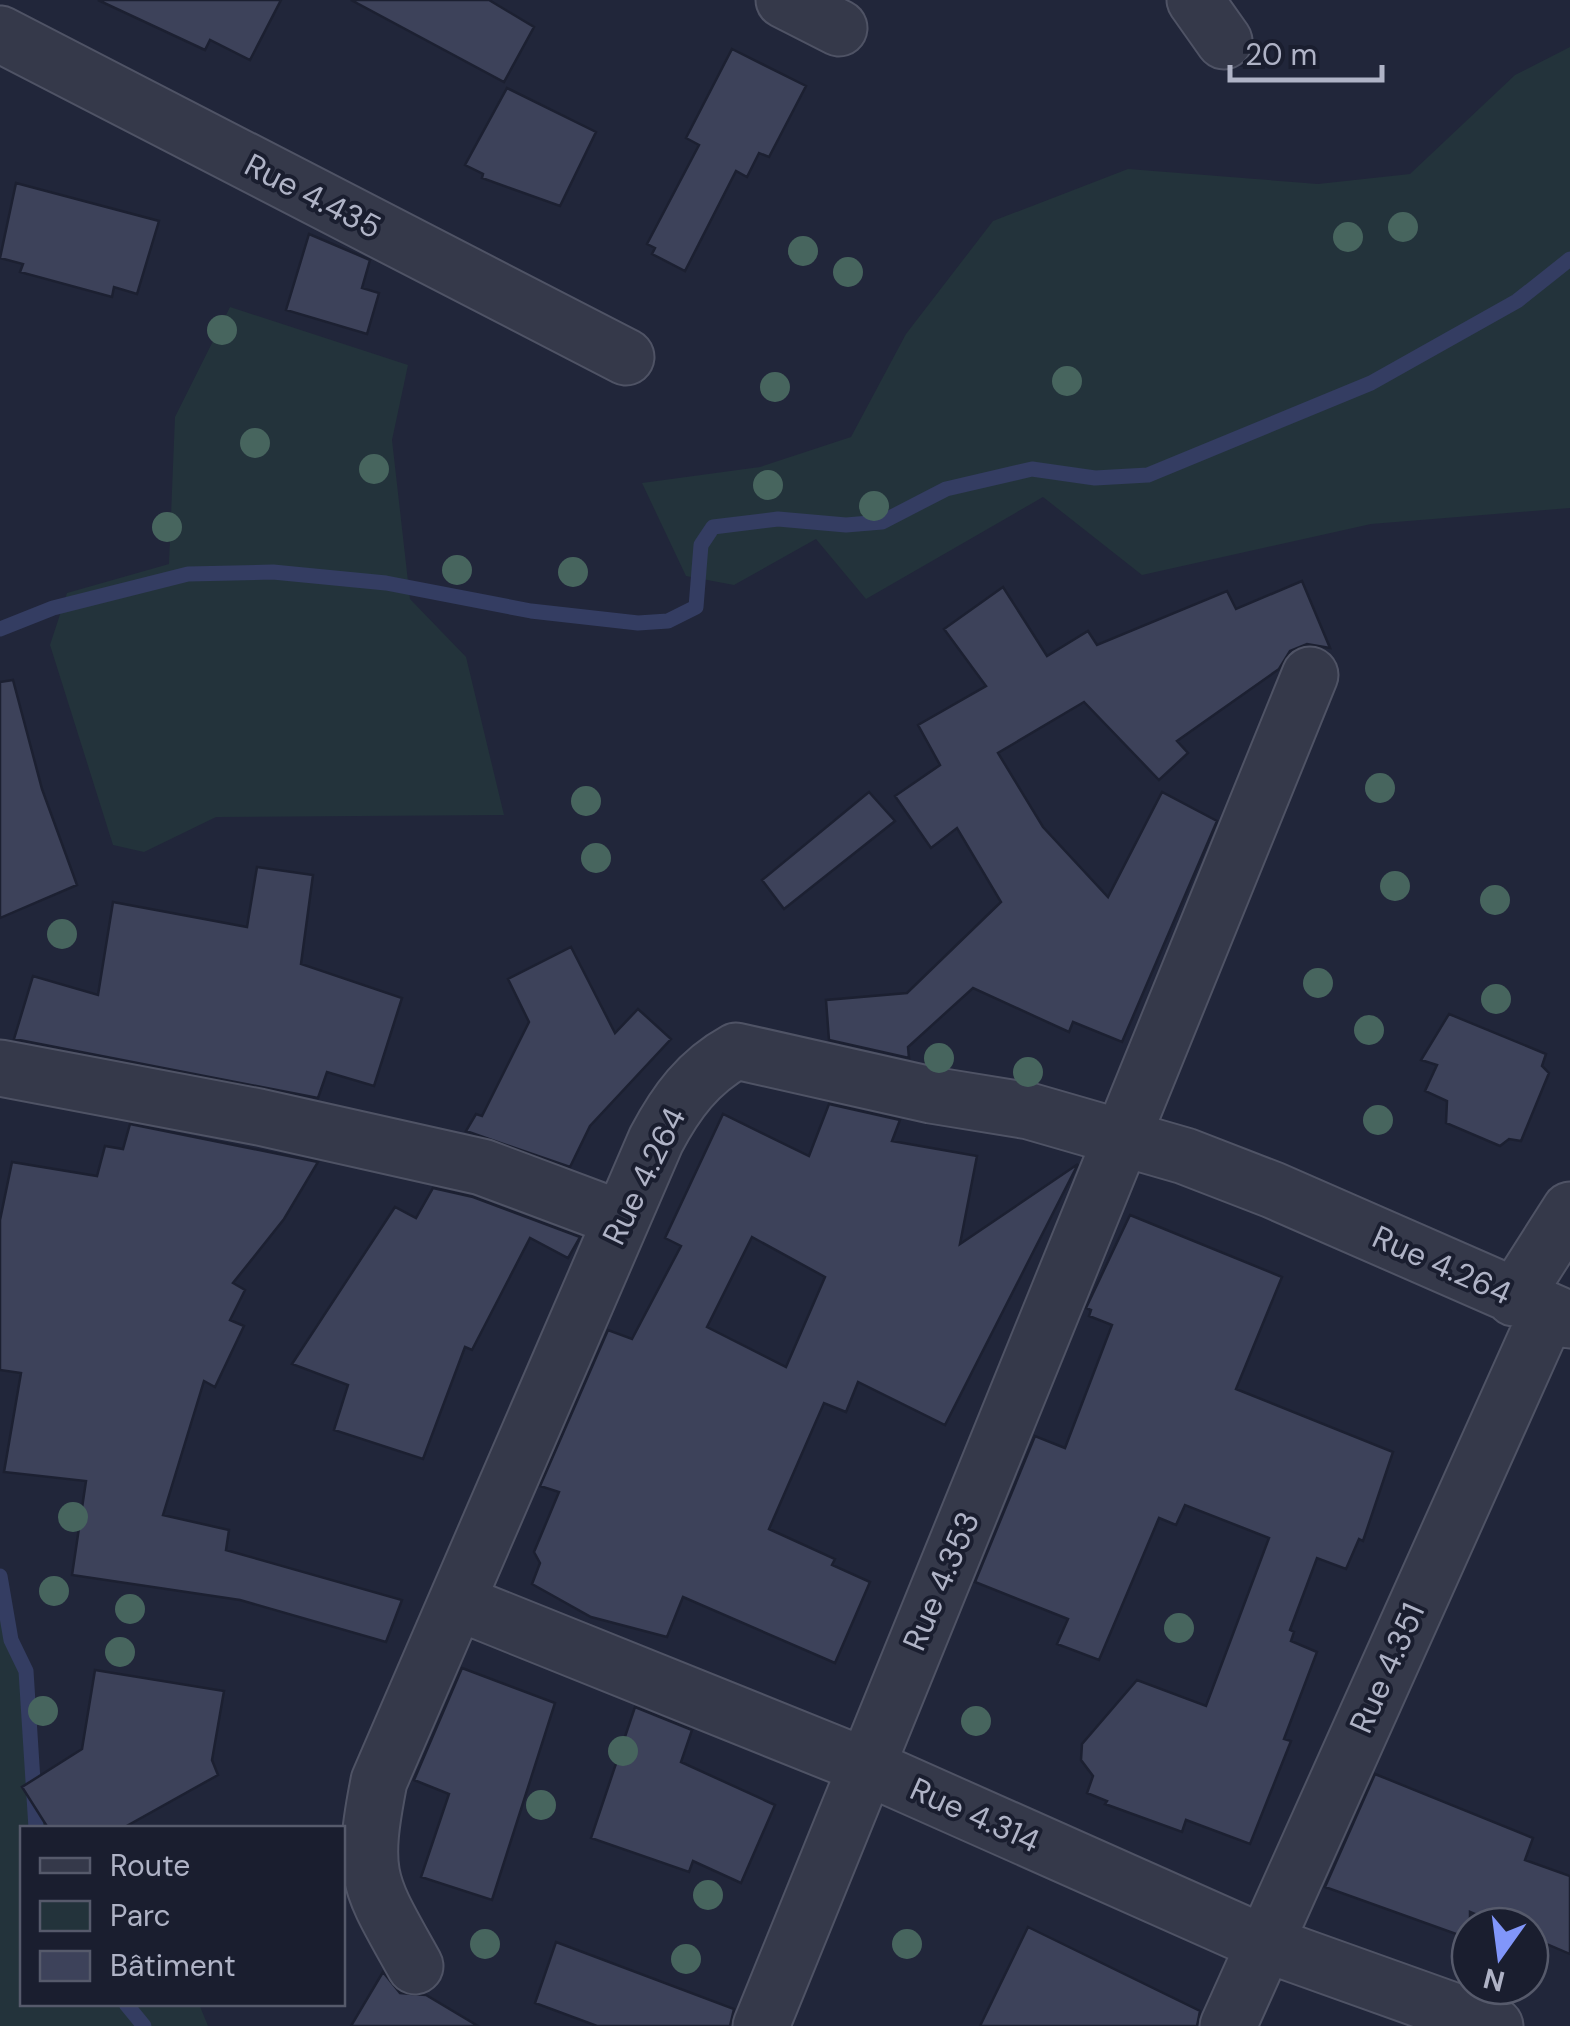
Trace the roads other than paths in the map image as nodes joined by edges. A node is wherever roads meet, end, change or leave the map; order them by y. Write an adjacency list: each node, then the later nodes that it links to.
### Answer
1 (784, 0): 2 (street)
2 (838, 28)
3 (0, 34): 4 (street, Rue 4.435)
4 (626, 358)
5 (1310, 675): 7 (street, Rue 4.353)
6 (0, 1068): 9 (street)
7 (1125, 1138): 9 (street, Rue 4.264); 10 (street, Rue 4.264); 12 (street, Rue 4.353)
8 (1570, 1210): 10 (street, Rue 4.351)
9 (621, 1220): 11 (street, Rue 4.264)
10 (1544, 1310): 13 (street, Rue 4.351)
11 (456, 1602): 12 (street, Rue 4.314); 14 (street, Rue 4.264)
12 (864, 1766): 13 (street, Rue 4.314); 15 (street, Rue 4.353)
13 (1263, 1943): 16 (street, Rue 4.351); 17 (street, Rue 4.314)
14 (416, 1966)
15 (762, 2026)
16 (1228, 2026)
17 (1495, 2026)

